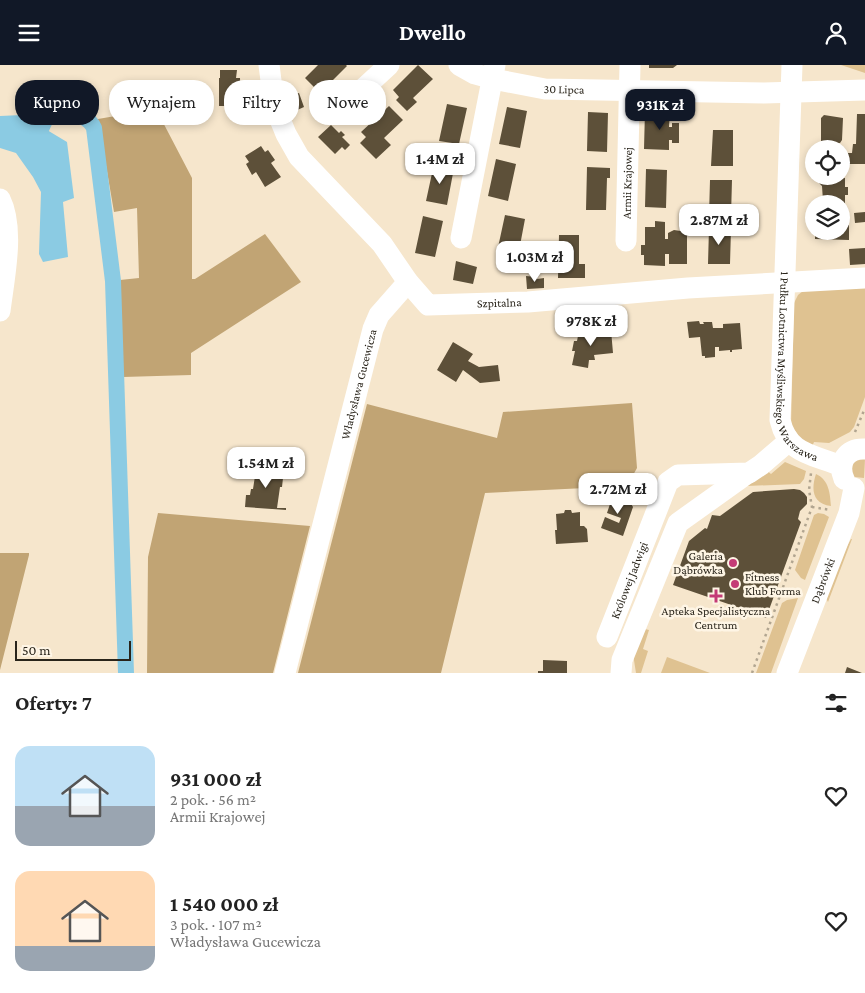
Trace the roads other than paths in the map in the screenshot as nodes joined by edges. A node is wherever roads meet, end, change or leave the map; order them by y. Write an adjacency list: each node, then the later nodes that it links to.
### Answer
1 (269, 65): 15 (street, Szpitalna)
2 (388, 65): 7 (street)
3 (459, 65): 6 (street, 30 Lipca)
4 (630, 65): 8 (street, Armii Krajowej)
5 (792, 65): 10 (street, 1 Pułku Lotnictwa Myśliwskiego Warszawa)
6 (494, 72): 8 (street, 30 Lipca); 12 (street)
7 (372, 80)
8 (629, 90): 10 (street, 30 Lipca); 13 (street, Armii Krajowej)
9 (865, 90): 10 (street, 30 Lipca)
10 (791, 92): 16 (street, 1 Pułku Lotnictwa Myśliwskiego Warszawa)
11 (0, 199): 17 (street)
12 (461, 238)
13 (626, 241)
14 (865, 278): 16 (street, Szpitalna)
15 (408, 282): 16 (street, Szpitalna); 24 (street, Władysława Gucewicza)
16 (786, 284): 18 (street, 1 Pułku Lotnictwa Myśliwskiego Warszawa)
17 (0, 311)
18 (789, 441): 20 (street, 1 Pułku Lotnictwa Myśliwskiego Warszawa); 21 (street)
19 (865, 449): 20 (street)
20 (841, 466): 22 (street)
21 (749, 473): 23 (street, Królowej Jadwigi); 25 (street)
22 (859, 488): 26 (street, Dąbrówki)
23 (607, 637)
24 (285, 673)
25 (621, 673)
26 (787, 673)

